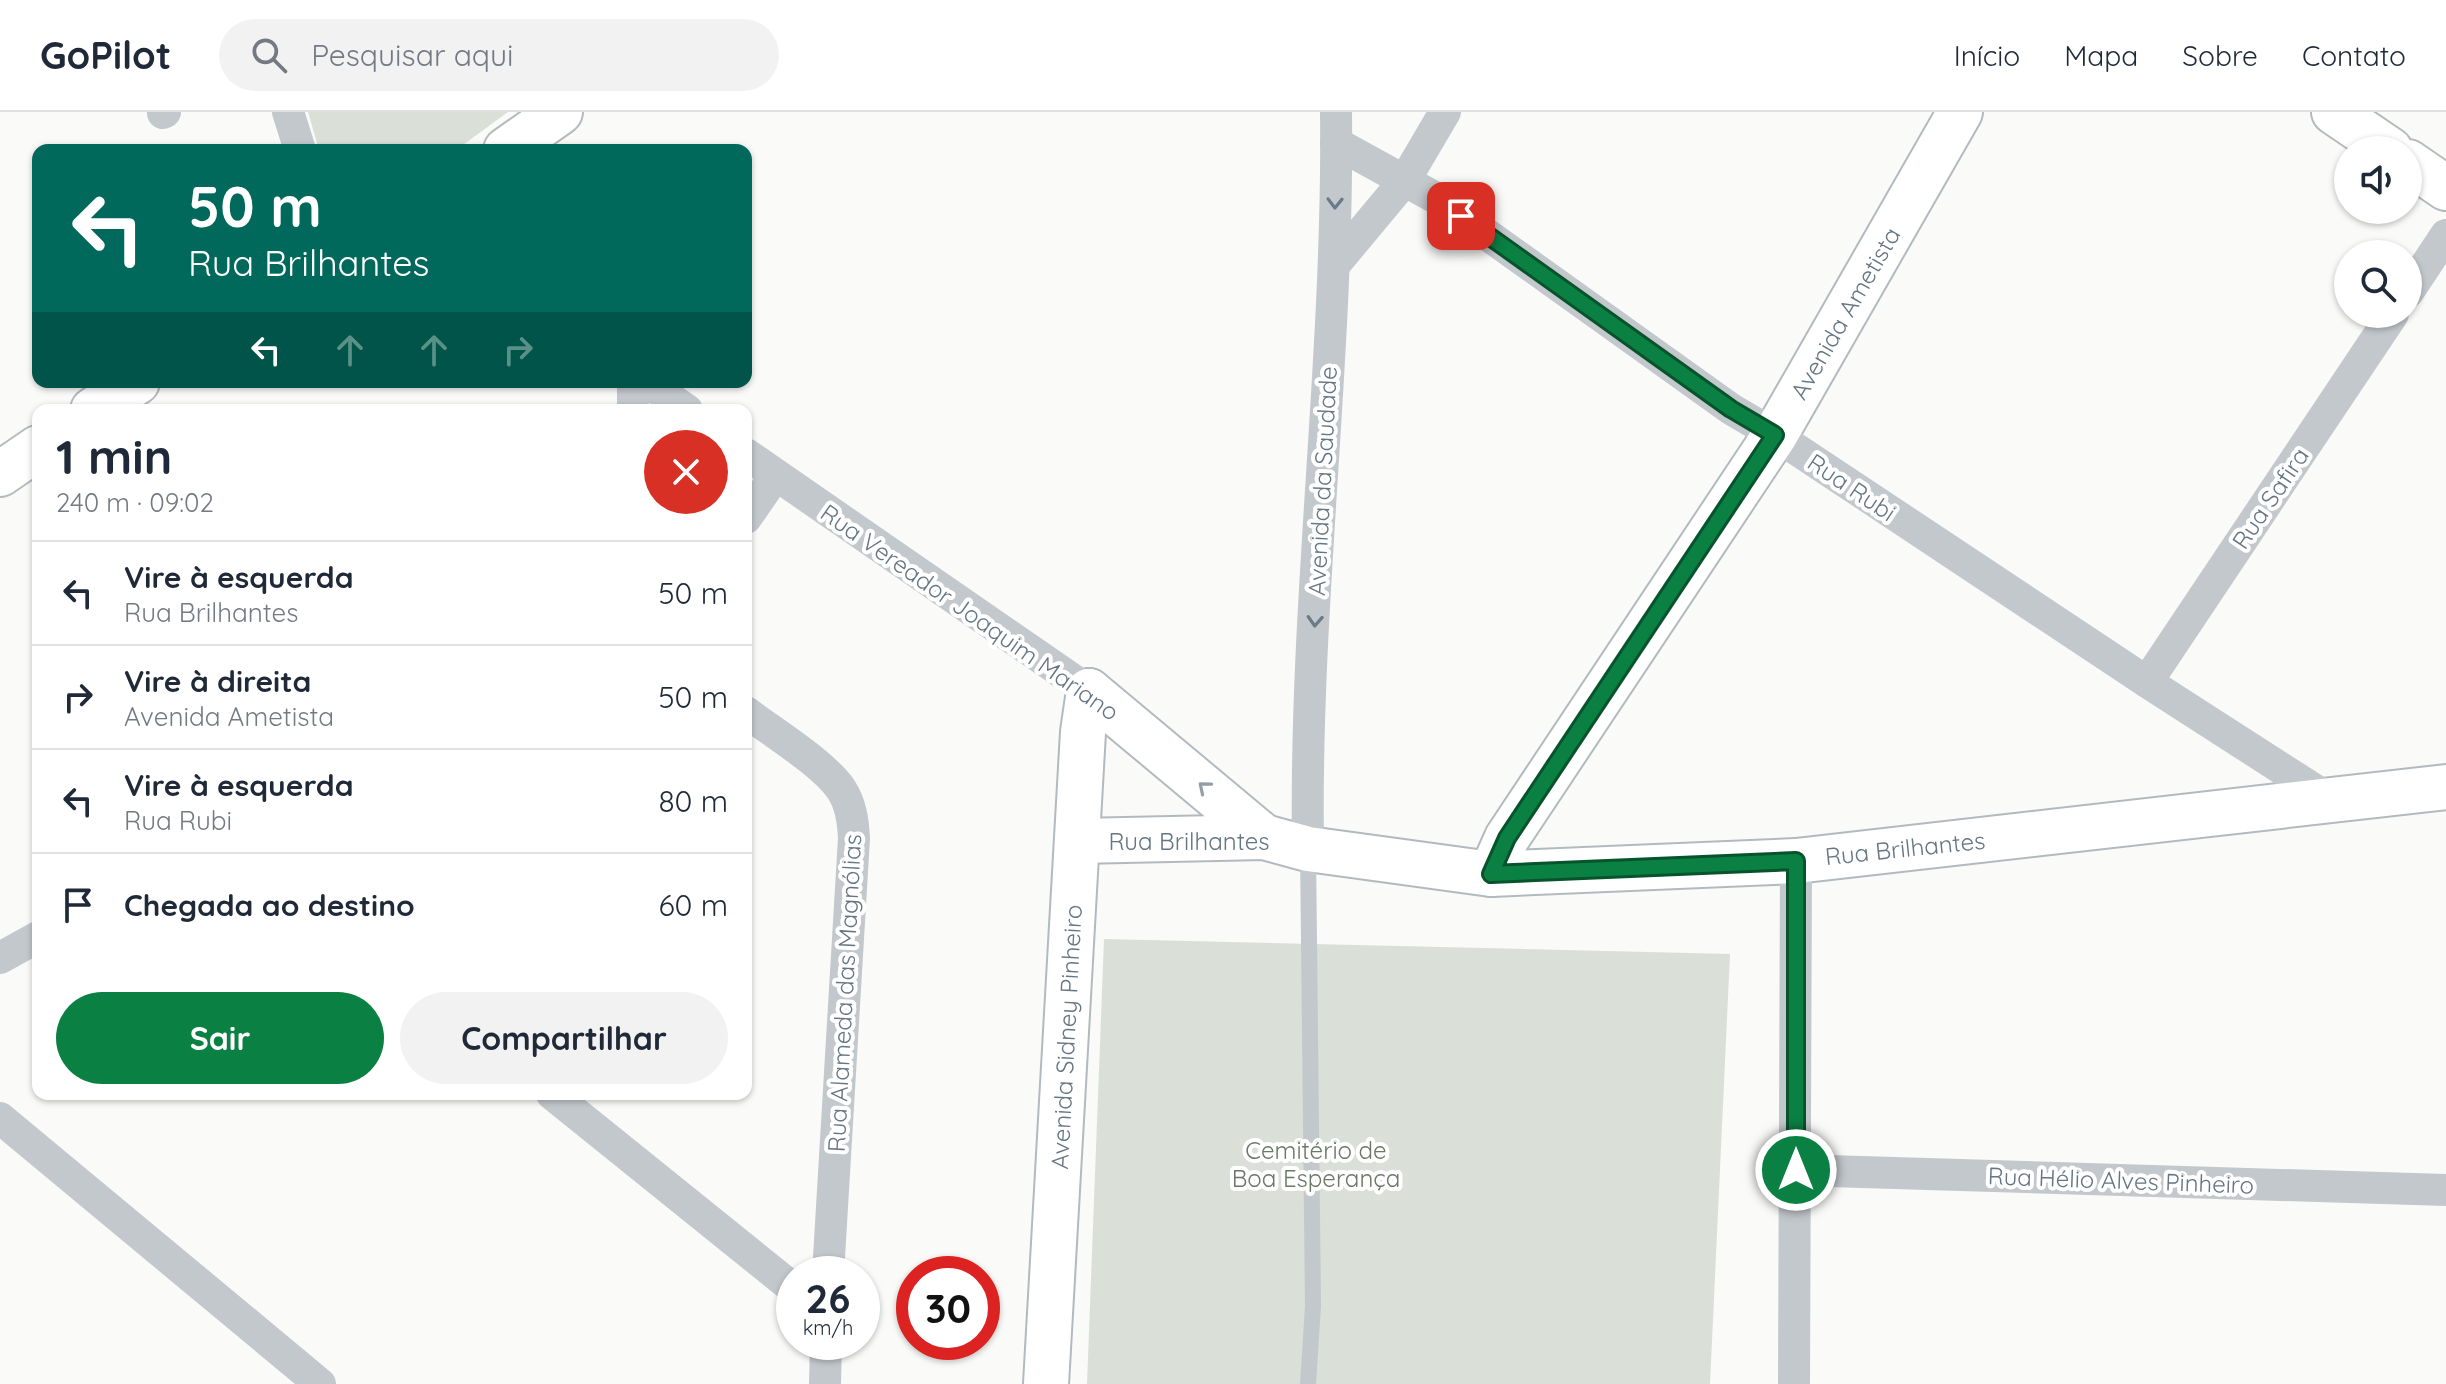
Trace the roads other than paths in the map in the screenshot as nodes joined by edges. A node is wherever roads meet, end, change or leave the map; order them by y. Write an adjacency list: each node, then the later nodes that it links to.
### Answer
1 (288, 112): 8 (street)
2 (560, 112): 9 (street)
3 (1445, 112): 11 (street)
4 (1960, 112): 19 (street, Avenida Ametista)
5 (2334, 112): 7 (street)
6 (1336, 127): 11 (street, Rua Rubi); 14 (street, Avenida da Saudade, one-way to 14)
7 (2369, 136)
8 (298, 144)
9 (515, 144)
10 (2422, 172): 12 (street)
11 (1405, 180): 14 (street); 19 (street, Rua Rubi)
12 (2446, 188)
13 (2446, 235): 15 (street)
14 (1335, 264): 32 (street, Avenida da Saudade, one-way to 32)
15 (2422, 271)
16 (2384, 328): 25 (street, Rua Safira)
17 (128, 388): 18 (street)
18 (102, 404)
19 (1775, 435): 25 (street, Rua Rubi); 34 (street, Avenida Ametista)
20 (32, 452): 22 (street)
21 (752, 459): 23 (street, Rua Vereador Joaquim Mariano)
22 (0, 474)
23 (775, 476): 24 (street); 26 (street, Rua Vereador Joaquim Mariano)
24 (752, 509)
25 (2147, 682): 29 (street, Rua Rubi)
26 (1089, 691): 30 (street, Rua Vereador Joaquim Mariano, one-way to 26); 31 (street, Avenida Sidney Pinheiro)
27 (752, 717): 39 (street, Rua Alameda das Magnólias)
28 (2446, 787): 29 (street, Rua Brilhantes)
29 (2332, 801): 33 (street, Rua Brilhantes)
30 (1264, 837): 31 (street, Rua Brilhantes); 32 (street, Rua Brilhantes)
31 (1078, 841): 44 (street, Avenida Sidney Pinheiro)
32 (1308, 849): 34 (street, Rua Brilhantes); 45 (lane)
33 (1796, 861): 34 (street, Rua Brilhantes); 37 (street)
34 (1491, 874)
35 (559, 1100): 40 (street)
36 (0, 1118): 42 (street)
37 (1796, 1170): 38 (street, Rua Hélio Alves Pinheiro); 46 (street)
38 (2446, 1190)
39 (829, 1256)
40 (776, 1274)
41 (826, 1360): 43 (street)
42 (320, 1384)
43 (825, 1384)
44 (1046, 1384)
45 (1308, 1384)
46 (1794, 1384)

